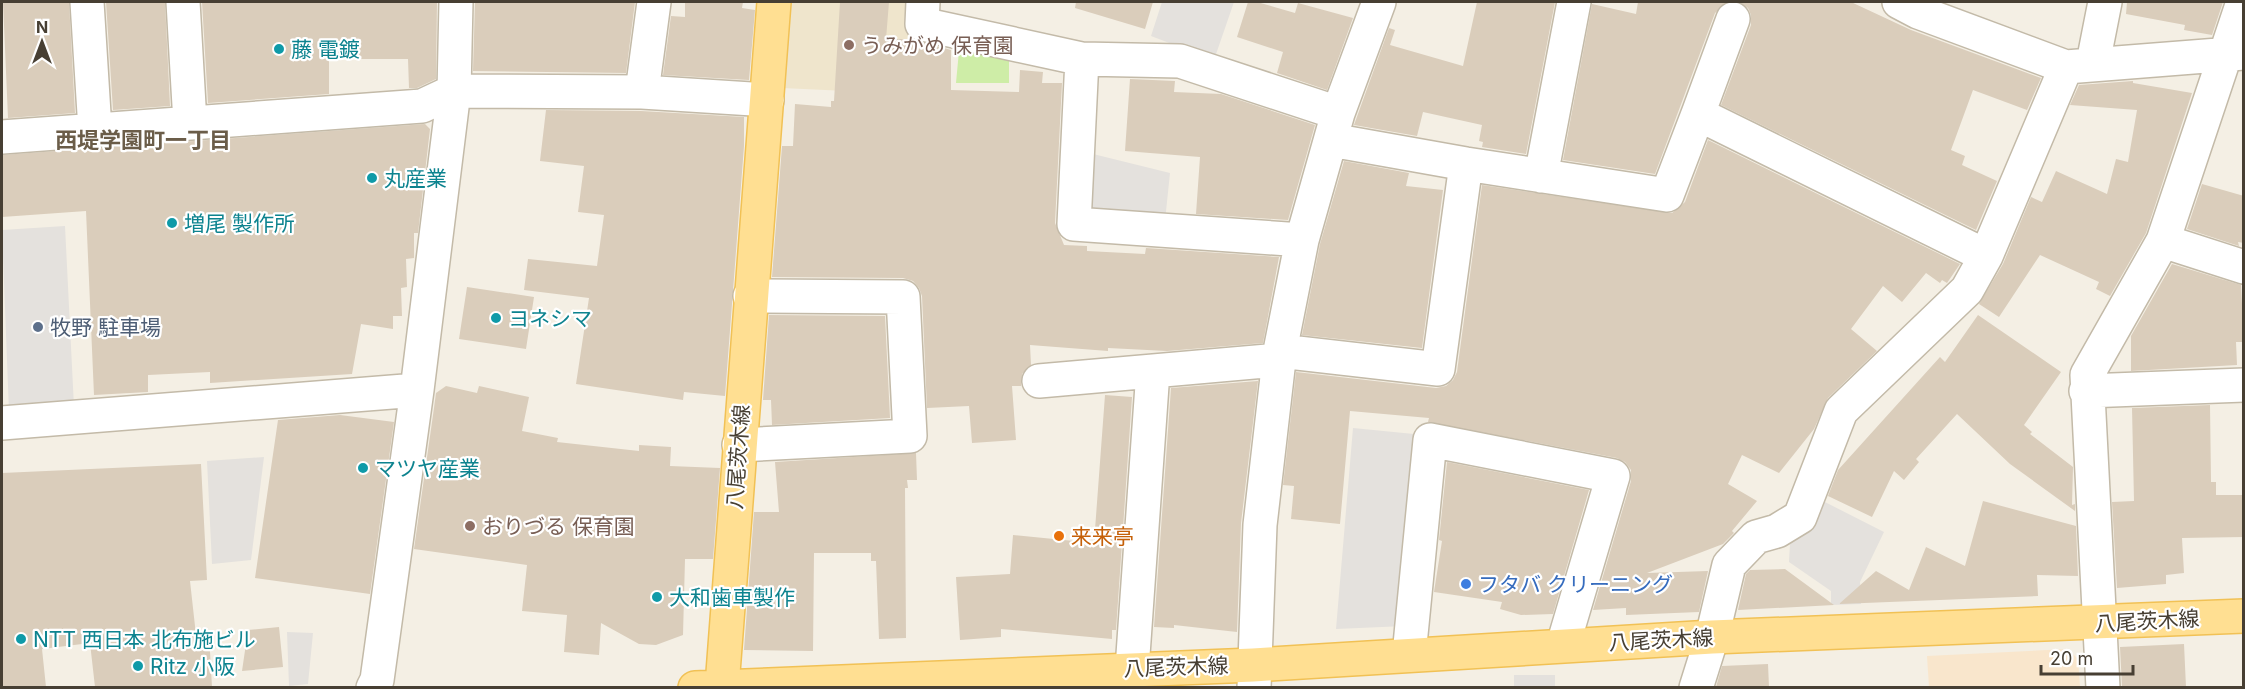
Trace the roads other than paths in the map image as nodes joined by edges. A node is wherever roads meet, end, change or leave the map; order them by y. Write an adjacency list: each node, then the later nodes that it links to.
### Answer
1 (87, 2): 22 (street)
2 (183, 2): 20 (street)
3 (456, 2): 16 (street)
4 (654, 2): 17 (street)
5 (774, 2): 18 (main road, 八尾茨木線)
6 (923, 2): 14 (street)
7 (1379, 2): 21 (street)
8 (1574, 2): 25 (street)
9 (1899, 2): 15 (street)
10 (2105, 2): 15 (street)
11 (2243, 2): 13 (street)
12 (1733, 19): 19 (street)
13 (2235, 53): 15 (street); 27 (street)
14 (1082, 59): 21 (street); 26 (street)
15 (2080, 65): 28 (street)
16 (453, 91): 17 (street); 20 (street); 35 (street)
17 (642, 92): 18 (street)
18 (766, 100): 30 (main road, 八尾茨木線)
19 (1698, 114): 25 (street); 28 (street)
20 (190, 123): 22 (street)
21 (1335, 126): 24 (street); 26 (street)
22 (95, 130): 23 (street)
23 (2, 132)
24 (1466, 164): 25 (street); 31 (street)
25 (1541, 176)
26 (1302, 240): 31 (street)
27 (2163, 241): 29 (street); 36 (street)
28 (1986, 256): 41 (street)
29 (2244, 267)
30 (750, 297): 38 (main road, 八尾茨木線); 38 (street)
31 (1279, 356): 32 (street); 45 (street)
32 (1154, 371): 33 (street); 44 (street)
33 (1039, 381)
34 (2244, 385): 36 (street)
35 (417, 390): 37 (street); 46 (street)
36 (2086, 391): 40 (street)
37 (2, 423)
38 (739, 445): 47 (main road, 八尾茨木線)
39 (2244, 616): 40 (main road, 八尾茨木線)
40 (2100, 623): 41 (main road, 八尾茨木線); 49 (street)
41 (1712, 637): 42 (main road, 八尾茨木線); 48 (street)
42 (1563, 645): 43 (main road, 八尾茨木線); 43 (street)
43 (1409, 655): 45 (main road, 八尾茨木線)
44 (1132, 669): 45 (main road, 八尾茨木線); 47 (main road, 八尾茨木線)
45 (1253, 676)
46 (373, 687)
47 (713, 687)
48 (1696, 687)
49 (2103, 687)

